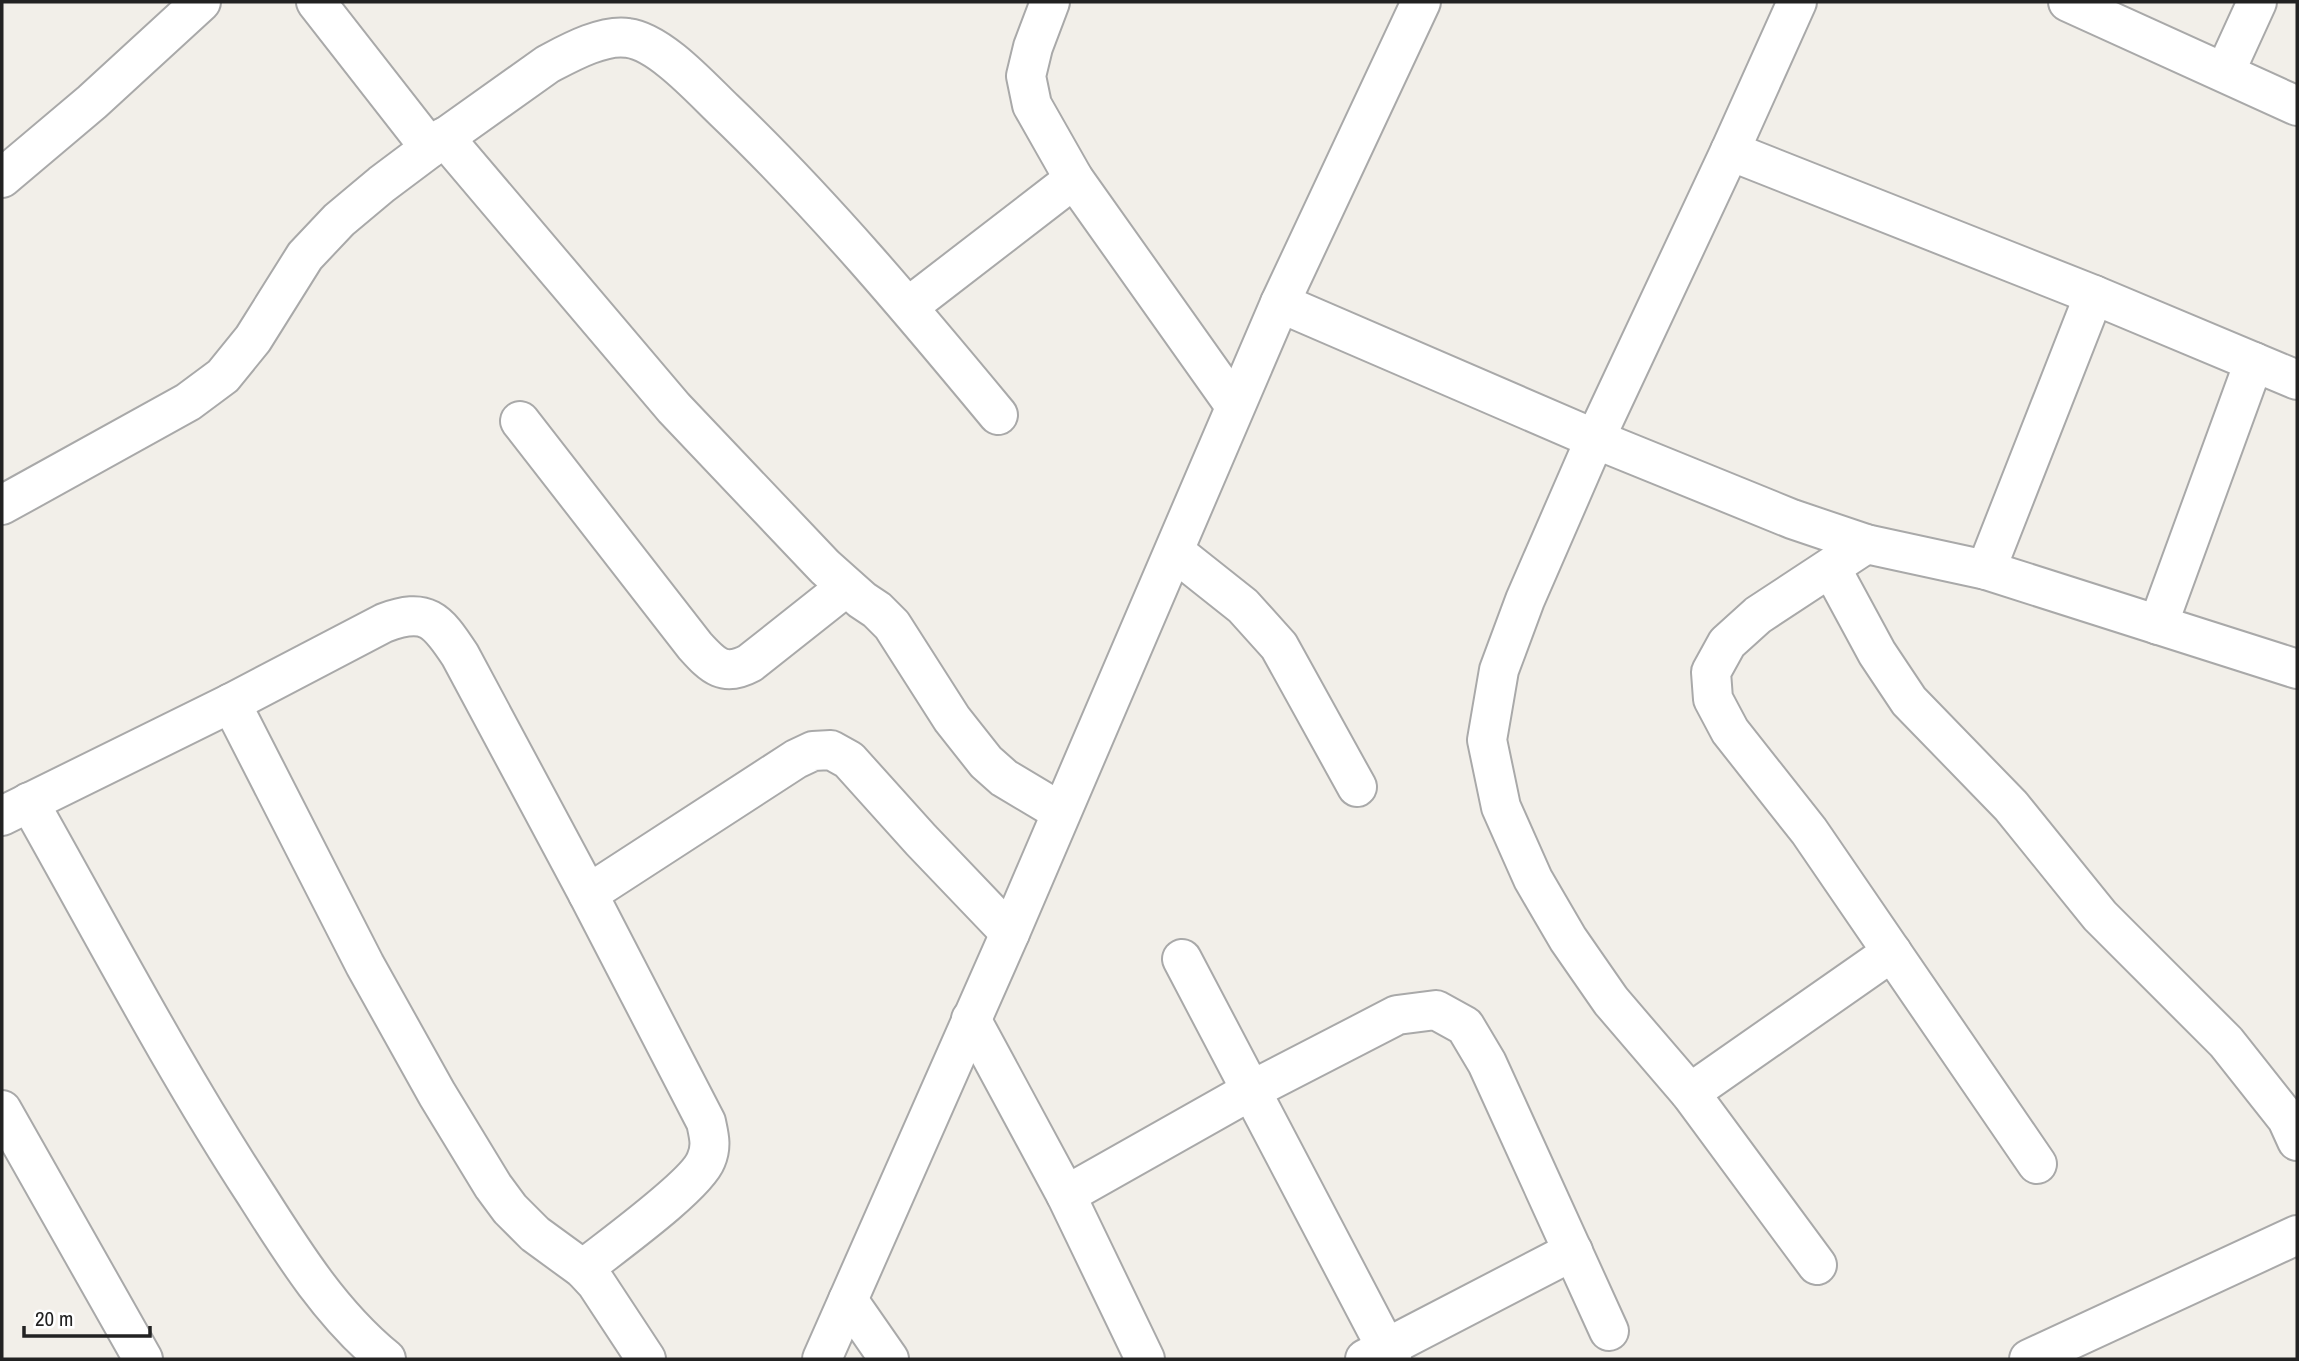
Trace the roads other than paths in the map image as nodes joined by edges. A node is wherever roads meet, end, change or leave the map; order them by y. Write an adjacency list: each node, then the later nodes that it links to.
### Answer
1 (201, 2): 12 (street)
2 (316, 2): 10 (street)
3 (1050, 2): 13 (street)
4 (1421, 2): 15 (street)
5 (1797, 2): 11 (street)
6 (2068, 2): 8 (street)
7 (2257, 2): 8 (street)
8 (2225, 72): 9 (street)
9 (2297, 106)
10 (437, 143): 16 (street); 23 (street); 28 (street)
11 (1730, 151): 14 (street); 22 (street)
12 (2, 178)
13 (1074, 179): 16 (street); 19 (street)
14 (2094, 295): 17 (street); 27 (street)
15 (1280, 303): 19 (street); 22 (street)
16 (908, 307): 20 (street)
17 (2255, 362): 18 (street); 29 (street)
18 (2297, 380)
19 (1236, 406): 25 (street)
20 (998, 415)
21 (520, 421): 28 (street)
22 (1595, 439): 24 (street); 41 (street)
23 (2, 505)
24 (1866, 544): 26 (street); 27 (street)
25 (1175, 552): 32 (street); 34 (street)
26 (1831, 568): 37 (street); 43 (street)
27 (1986, 570): 29 (street)
28 (846, 587): 34 (street)
29 (2158, 625): 30 (street)
30 (2297, 669)
31 (231, 703): 33 (street); 35 (street); 49 (street)
32 (1357, 787)
33 (15, 809): 54 (street)
34 (1061, 813): 36 (street)
35 (588, 894): 36 (street); 49 (street)
36 (1010, 933): 39 (street)
37 (1892, 952): 41 (street); 44 (street)
38 (1182, 959): 40 (street)
39 (971, 1019): 45 (street); 50 (street)
40 (1252, 1090): 45 (street); 47 (street); 52 (street)
41 (1690, 1093): 48 (street)
42 (2, 1110): 53 (street)
43 (2297, 1141)
44 (2037, 1164)
45 (1066, 1195): 58 (street)
46 (2297, 1234): 59 (street)
47 (1573, 1251): 51 (street); 52 (street)
48 (1817, 1265)
49 (583, 1269): 55 (street)
50 (848, 1300): 56 (street); 57 (street)
51 (1609, 1331)
52 (1381, 1355)
53 (143, 1359)
54 (386, 1359)
55 (646, 1359)
56 (822, 1359)
57 (889, 1359)
58 (1145, 1359)
59 (2029, 1359)

